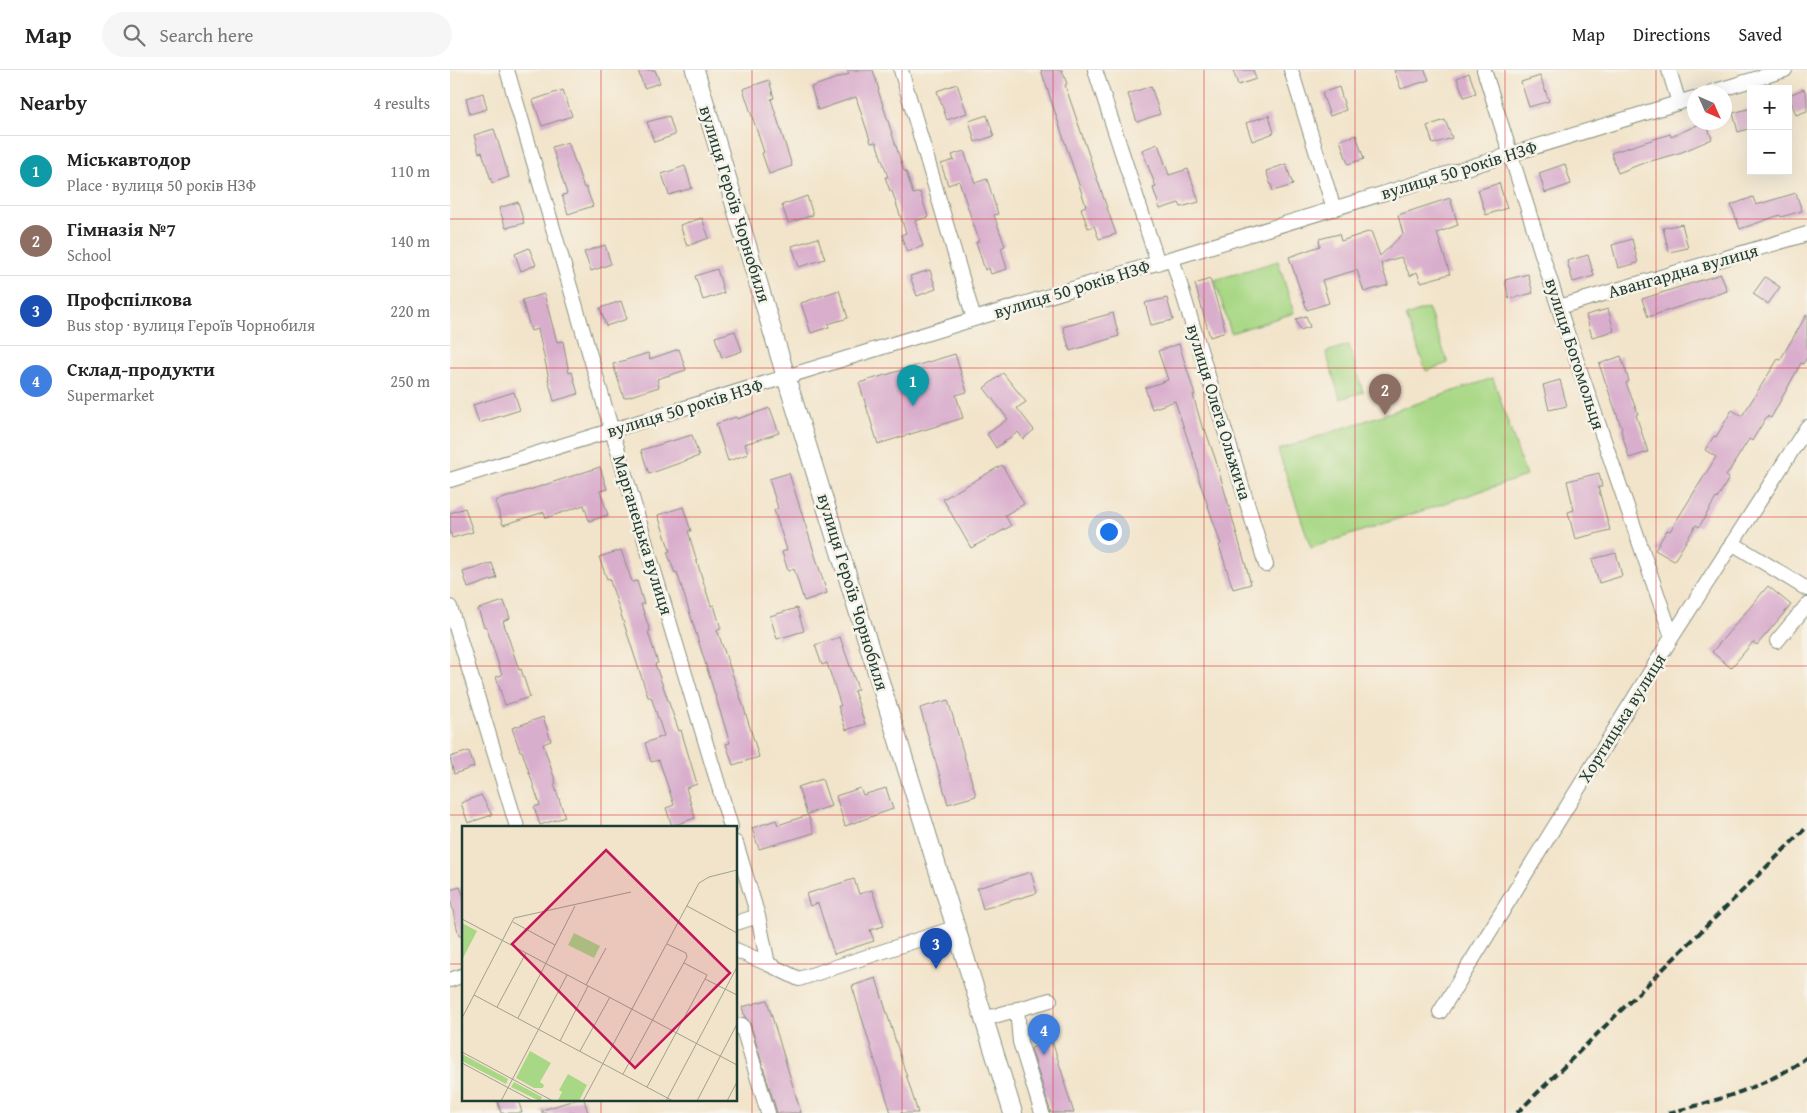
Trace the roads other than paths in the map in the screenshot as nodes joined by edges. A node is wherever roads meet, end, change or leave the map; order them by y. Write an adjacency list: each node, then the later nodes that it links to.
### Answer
1 (507, 70): 21 (street, Марганецька вулиця)
2 (695, 70): 19 (main road, вулиця Героїв Чорнобиля)
3 (901, 70): 18 (street)
4 (1095, 70): 16 (street)
5 (1291, 70): 13 (street)
6 (1484, 70): 12 (street, вулиця Богомольця)
7 (1669, 70): 11 (street)
8 (1785, 70): 9 (street)
9 (1732, 86)
10 (1687, 100): 11 (street, вулиця 50 років НЗФ)
11 (1679, 103): 12 (street, вулиця 50 років НЗФ)
12 (1510, 154): 13 (street, вулиця 50 років НЗФ); 17 (street, вулиця Богомольця)
13 (1334, 209): 15 (street, вулиця 50 років НЗФ)
14 (1807, 234): 17 (street, Авангардна вулиця)
15 (1172, 258): 16 (street, вулиця 50 років НЗФ); 24 (street, вулиця Олега Ольжича)
16 (1158, 263): 18 (street, вулиця 50 років НЗФ)
17 (1559, 307): 28 (street, вулиця Богомольця)
18 (974, 319): 19 (street, вулиця 50 років НЗФ)
19 (786, 377): 21 (street, вулиця 50 років НЗФ); 35 (main road, вулиця Героїв Чорнобиля)
20 (1807, 427): 23 (street, Хортицька вулиця)
21 (612, 431): 22 (street, вулиця 50 років НЗФ); 31 (street, Марганецька вулиця)
22 (450, 480)
23 (1732, 543): 25 (street); 28 (street, Хортицька вулиця)
24 (1266, 565)
25 (1807, 589)
26 (1807, 605): 29 (street)
27 (450, 607): 30 (street)
28 (1672, 637): 42 (street, Хортицька вулиця)
29 (1777, 641)
30 (517, 826)
31 (731, 826)
32 (738, 850): 33 (street)
33 (758, 916): 34 (street); 37 (street)
34 (738, 922)
35 (957, 927): 37 (street); 43 (main road, вулиця Героїв Чорнобиля)
36 (738, 951): 37 (street)
37 (768, 964)
38 (462, 976): 39 (street)
39 (450, 980)
40 (1050, 1000): 41 (street)
41 (1017, 1009): 43 (street); 47 (street)
42 (1440, 1012)
43 (984, 1019): 46 (main road, вулиця Героїв Чорнобиля)
44 (738, 1026): 45 (street)
45 (768, 1113)
46 (1013, 1113)
47 (1042, 1113)

